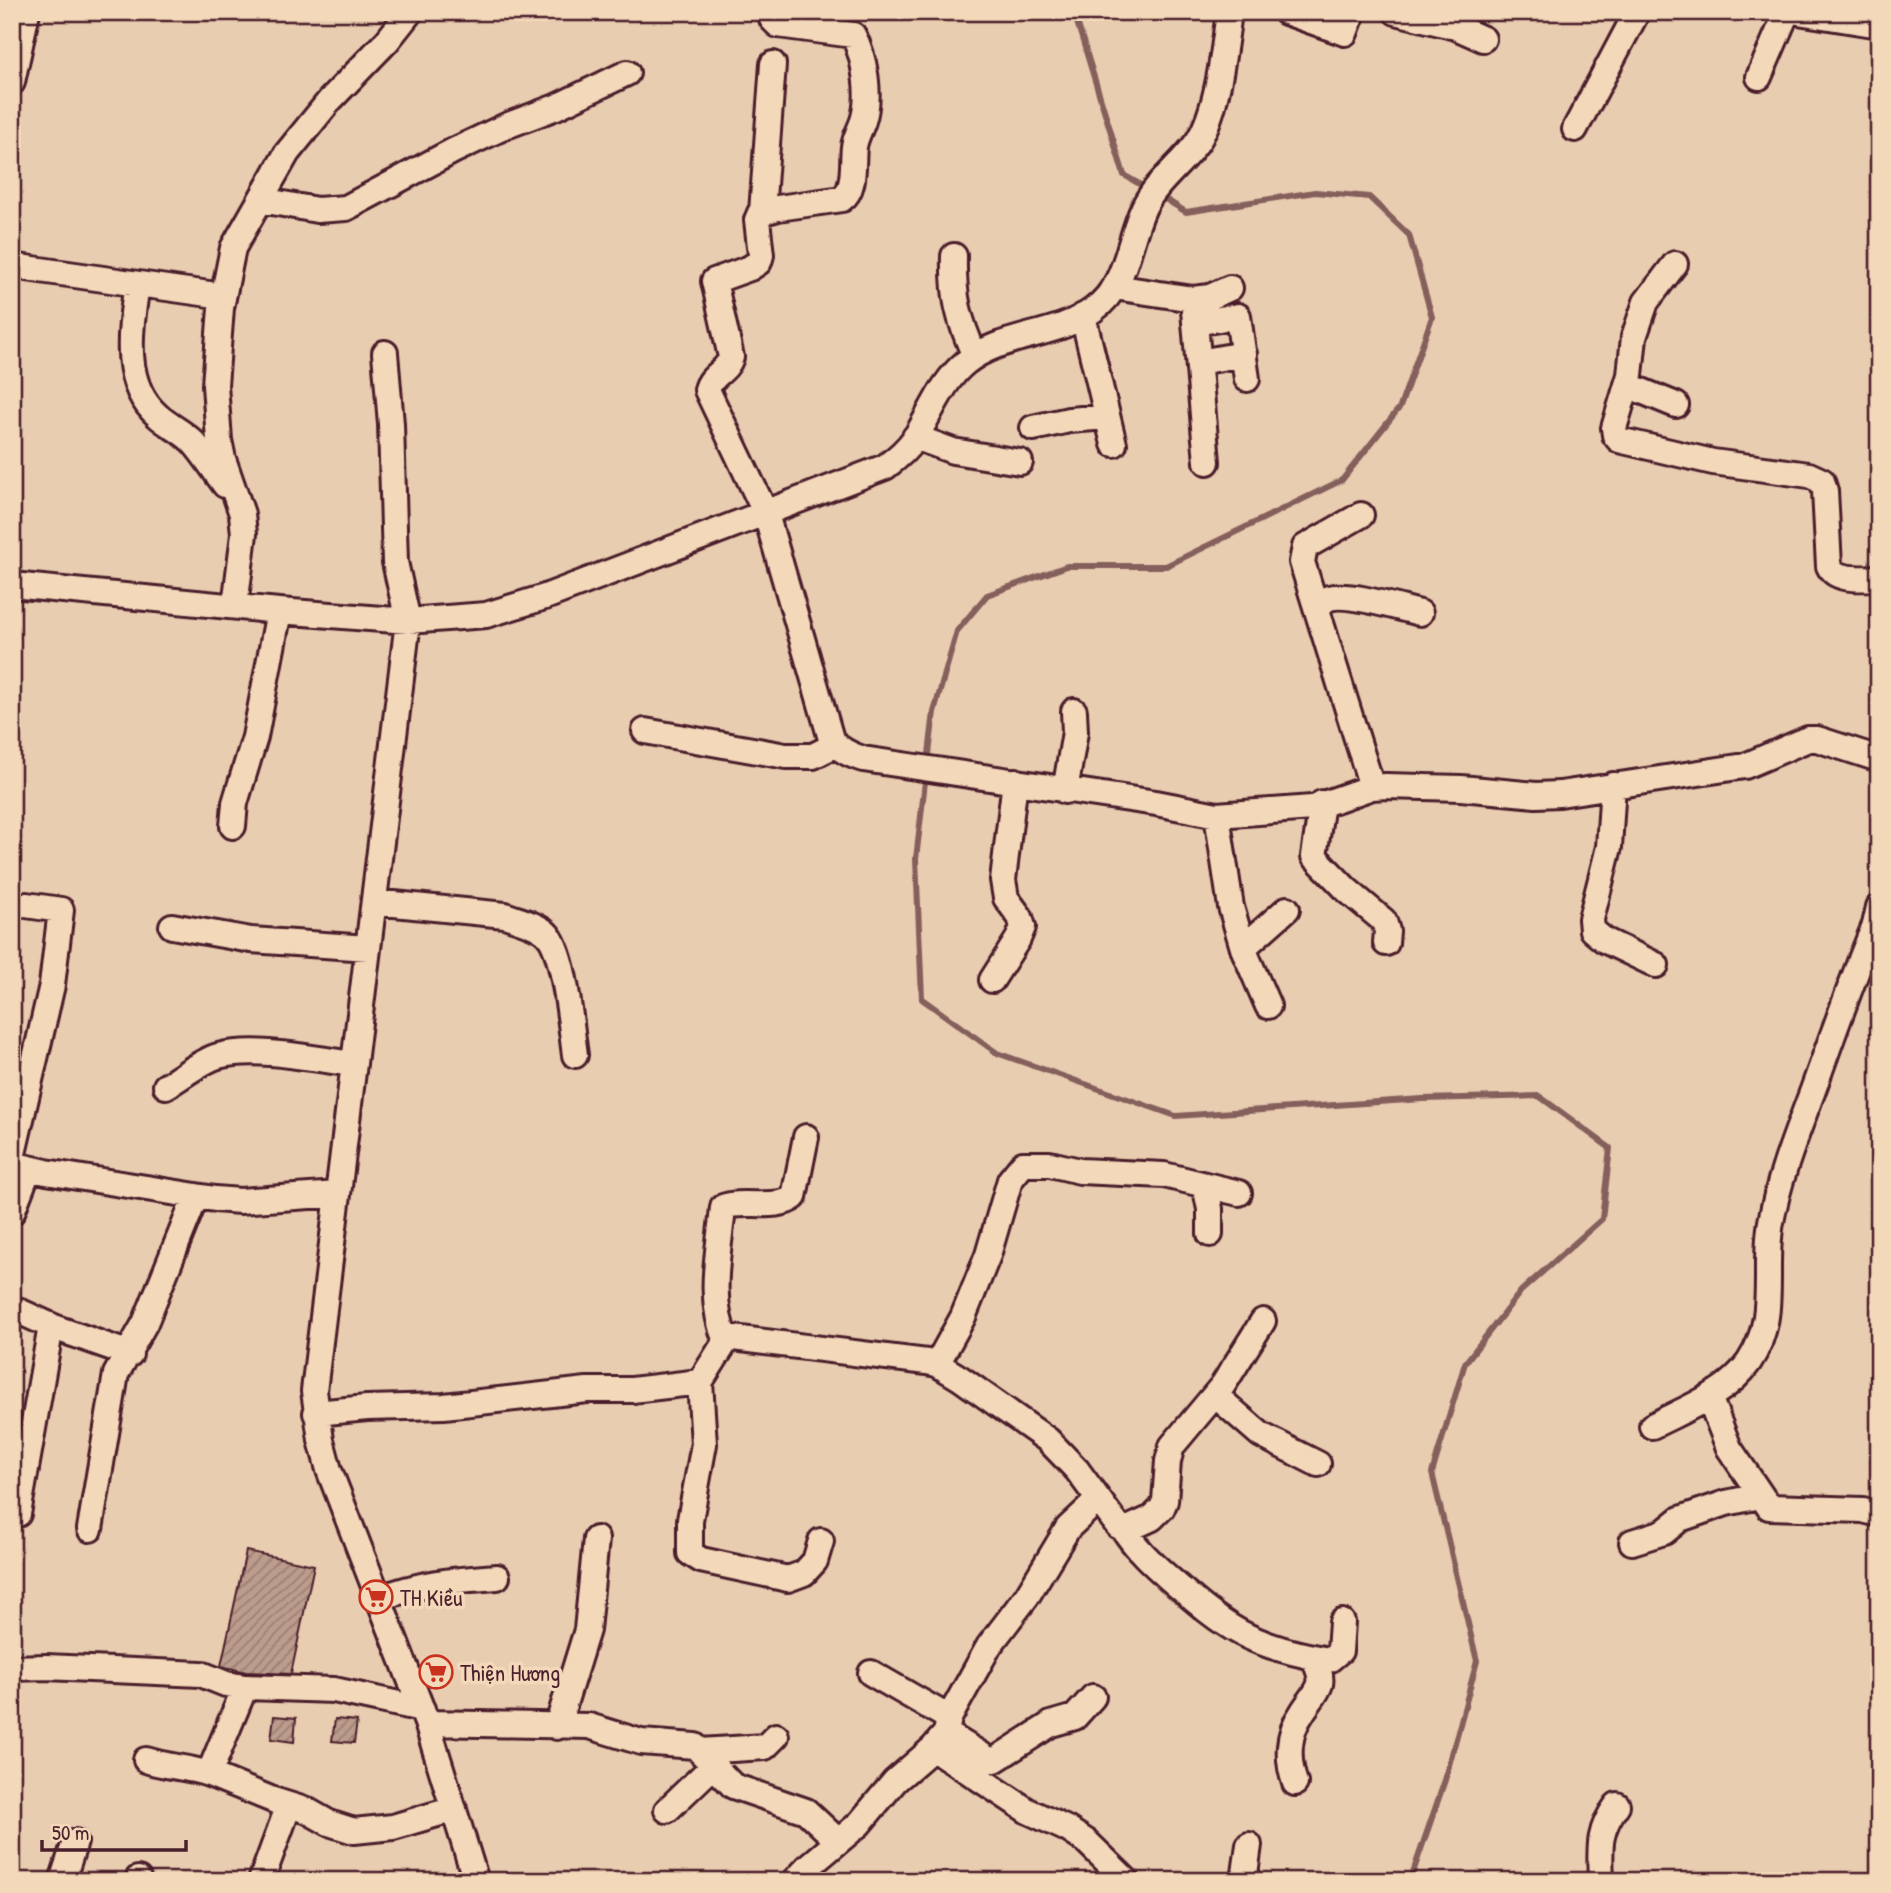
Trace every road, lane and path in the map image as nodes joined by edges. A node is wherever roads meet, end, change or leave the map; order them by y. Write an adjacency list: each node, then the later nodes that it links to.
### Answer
1 (27, 12): 16 (street)
2 (410, 12): 18 (street)
3 (771, 12): 19 (street)
4 (1229, 12): 24 (street)
5 (1286, 12): 6 (street)
6 (1353, 12)
7 (1396, 12): 12 (street)
8 (1637, 12): 17 (street)
9 (1787, 12): 15 (street)
10 (1798, 12): 11 (street)
11 (1879, 25)
12 (1483, 39)
13 (773, 64): 19 (street)
14 (627, 73): 18 (street)
15 (1759, 77)
16 (12, 82)
17 (1574, 130)
18 (261, 200): 26 (street)
19 (762, 212): 43 (street)
20 (954, 256): 31 (street)
21 (1675, 264): 34 (street)
22 (12, 267): 23 (street)
23 (137, 284): 26 (street); 42 (street)
24 (1114, 287): 27 (street); 28 (street)
25 (1230, 288): 27 (street)
26 (223, 296): 42 (street)
27 (1194, 311): 30 (street); 32 (street)
28 (1083, 317): 31 (street); 36 (street)
29 (385, 352): 51 (street)
30 (1244, 354): 32 (street); 33 (street)
31 (975, 356): 38 (street)
32 (1199, 362): 41 (street)
33 (1247, 379)
34 (1627, 385): 35 (street); 45 (street)
35 (1676, 405)
36 (1107, 417): 37 (street); 39 (street)
37 (1033, 428)
38 (915, 438): 40 (street); 43 (street)
39 (1114, 444)
40 (1020, 462)
41 (1207, 462)
42 (236, 496): 47 (street)
43 (766, 514): 51 (street); 54 (street)
44 (1361, 516): 48 (street)
45 (1879, 578)
46 (12, 584): 47 (street)
47 (235, 606): 49 (street)
48 (1317, 610): 50 (street); 58 (street)
49 (279, 611): 51 (street); 62 (street)
50 (1420, 613)
51 (408, 621): 63 (street)
52 (1074, 711): 59 (street)
53 (645, 731): 54 (street)
54 (835, 745): 56 (street)
55 (1879, 759): 57 (street)
56 (1014, 781): 59 (street); 73 (street)
57 (1614, 785): 58 (street); 72 (street)
58 (1372, 787): 60 (street)
59 (1065, 791): 61 (street)
60 (1322, 803): 61 (street); 69 (street)
61 (1216, 815): 71 (street)
62 (233, 826)
63 (374, 902): 70 (street); 75 (street)
64 (26, 905): 79 (street)
65 (1879, 907): 68 (street)
66 (1287, 909): 71 (street)
67 (172, 926): 70 (street)
68 (1875, 940): 94 (street)
69 (1386, 943)
70 (368, 948): 76 (street)
71 (1243, 948): 74 (street)
72 (1656, 965)
73 (992, 980)
74 (1268, 1006)
75 (575, 1055)
76 (354, 1063): 77 (street); 82 (street)
77 (166, 1086)
78 (806, 1137): 89 (street)
79 (18, 1163): 83 (street); 84 (street)
80 (1205, 1185): 81 (street); 85 (street); 91 (street)
81 (1239, 1193)
82 (338, 1194): 83 (street); 95 (street)
83 (196, 1196): 90 (street)
84 (12, 1212)
85 (1210, 1234)
86 (12, 1308): 88 (street)
87 (1263, 1321): 93 (street)
88 (51, 1326): 90 (street); 100 (street)
89 (726, 1341): 91 (street); 92 (street)
90 (130, 1354): 103 (street)
91 (937, 1364): 99 (street)
92 (700, 1382): 95 (street); 105 (street)
93 (1215, 1395): 97 (street); 102 (street)
94 (1709, 1397): 96 (street); 98 (street)
95 (316, 1413): 108 (street)
96 (1652, 1426)
97 (1318, 1464)
98 (1760, 1496): 101 (street); 106 (street)
99 (1098, 1500): 102 (street); 117 (street)
100 (18, 1514)
101 (1879, 1514)
102 (1123, 1528): 110 (street)
103 (90, 1529)
104 (596, 1539): 116 (street)
105 (821, 1541)
106 (1632, 1542)
107 (497, 1577): 108 (street)
108 (378, 1599): 115 (street)
109 (1342, 1622): 110 (street)
110 (1313, 1657): 122 (street)
111 (12, 1668): 113 (street)
112 (871, 1673): 117 (street)
113 (245, 1686): 115 (street); 121 (street)
114 (1093, 1697): 117 (street)
115 (425, 1716): 116 (street); 125 (street)
116 (557, 1727): 119 (street)
117 (943, 1733): 127 (street); 134 (street)
118 (776, 1736): 119 (street)
119 (707, 1758): 126 (street); 127 (street)
120 (146, 1760): 121 (street)
121 (209, 1774): 123 (street)
122 (1295, 1783)
123 (289, 1805): 125 (street); 131 (street)
124 (1617, 1805): 136 (street)
125 (454, 1808): 132 (street)
126 (667, 1810)
127 (838, 1841): 133 (street)
128 (75, 1842): 130 (street)
129 (1249, 1845): 135 (street)
130 (62, 1881)
131 (261, 1881)
132 (477, 1881)
133 (796, 1881)
134 (1127, 1881)
135 (1244, 1881)
136 (1601, 1881)

